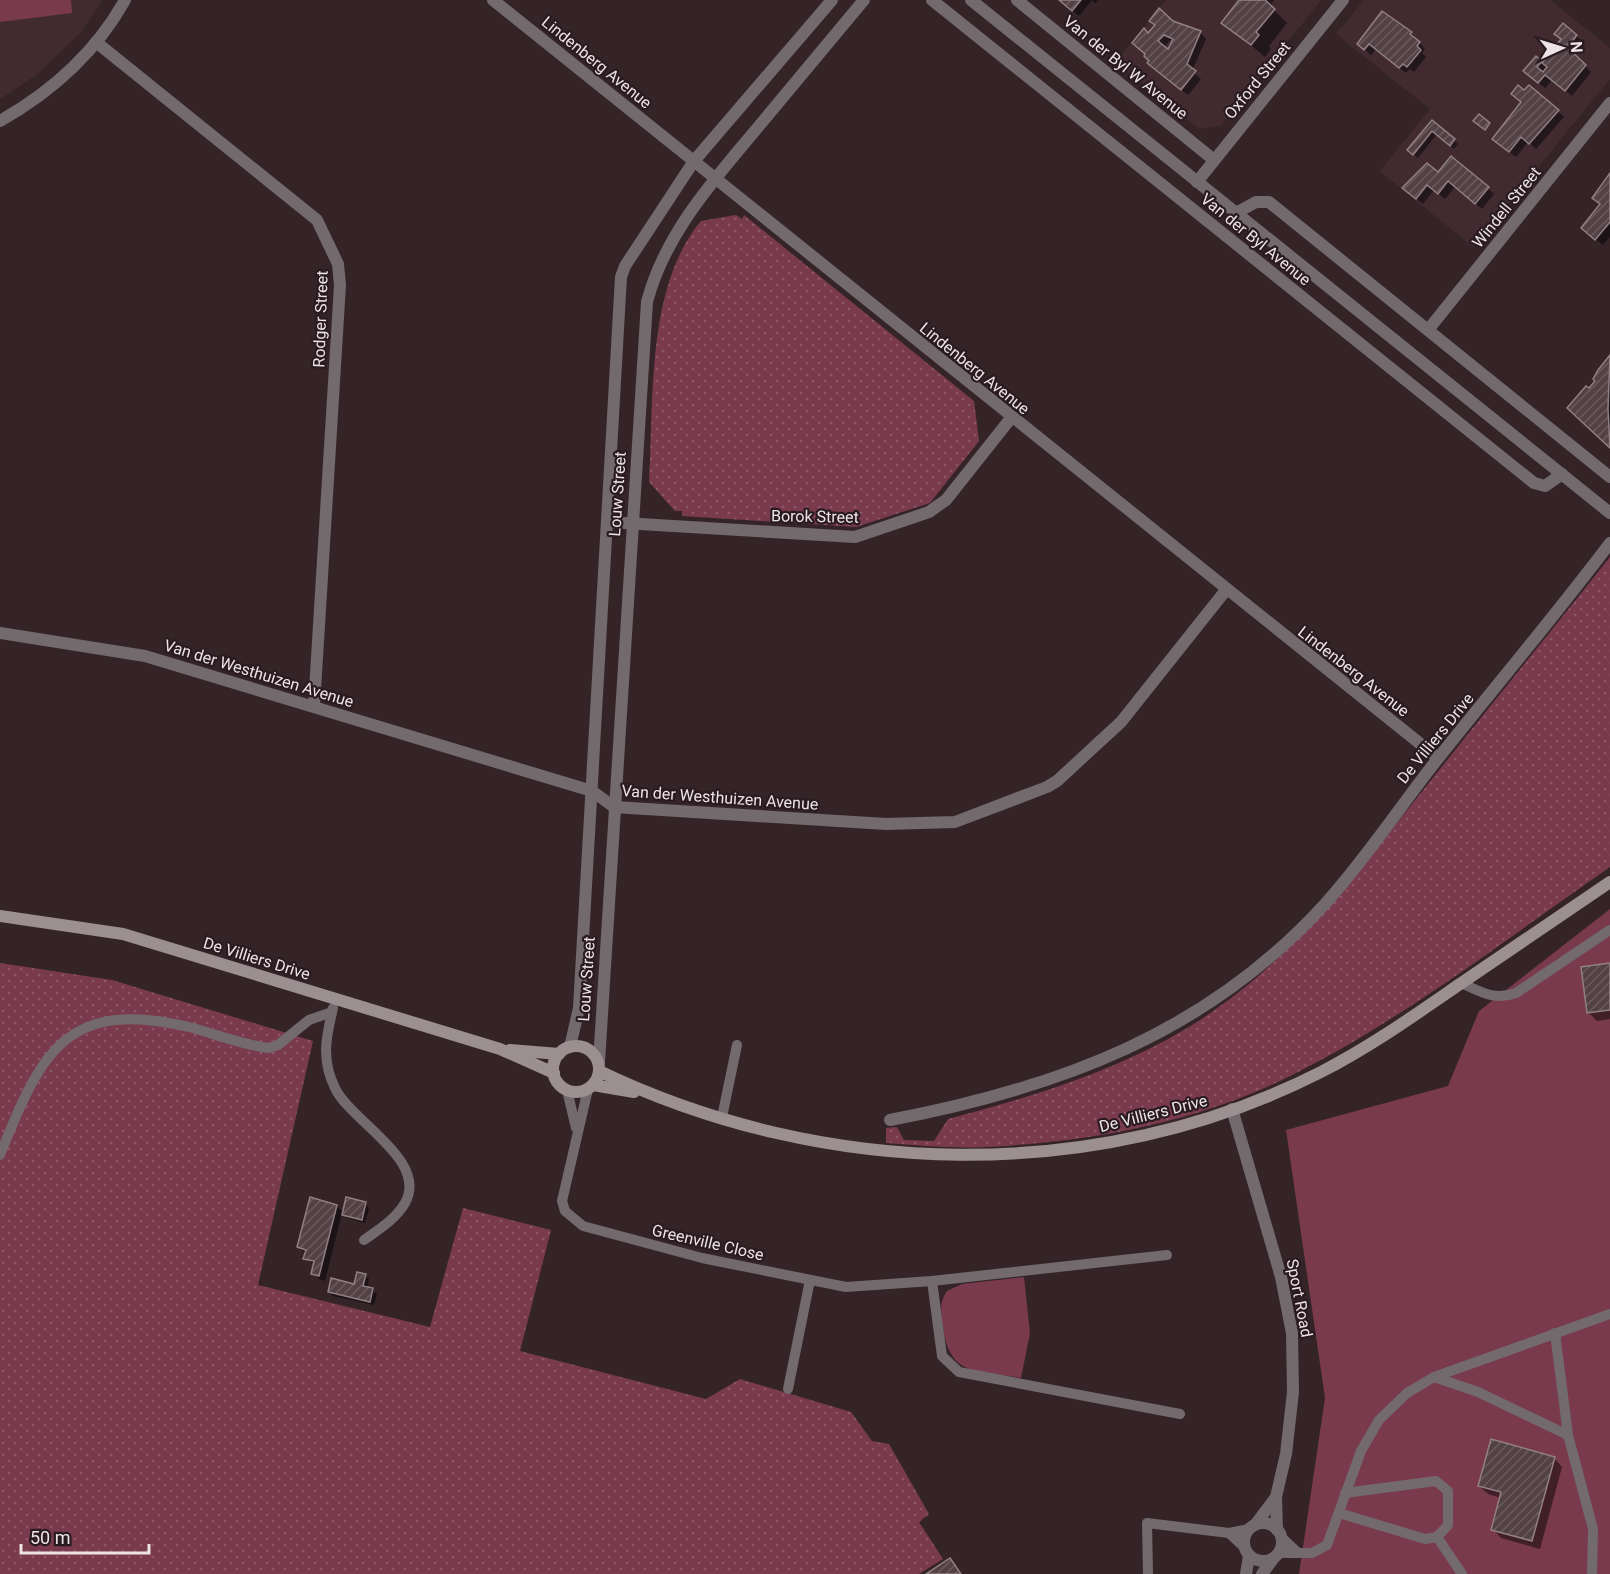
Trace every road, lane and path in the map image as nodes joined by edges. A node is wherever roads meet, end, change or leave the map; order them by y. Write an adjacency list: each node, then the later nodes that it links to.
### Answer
1 (125, 0): 9 (street)
2 (493, 0): 13 (street, Lindenberg Avenue)
3 (832, 0): 13 (street, Louw Street)
4 (864, 0): 14 (street, Louw Street)
5 (932, 0): 19 (street, Van der Byl Avenue)
6 (971, 0): 15 (street, Van der Byl Avenue)
7 (1017, 0): 12 (street, Van der Byl W Avenue)
8 (1343, 0): 12 (street, Oxford Street)
9 (96, 42): 11 (street); 27 (street, Rodger Street)
10 (1610, 104): 17 (street, Windell Street)
11 (0, 122)
12 (1214, 160): 15 (street, Oxford Street)
13 (694, 161): 14 (street, Lindenberg Avenue); 22 (street, Louw Street)
14 (716, 178): 18 (street, Lindenberg Avenue); 23 (street, Louw Street)
15 (1197, 182): 16 (street, Van der Byl Avenue)
16 (1236, 213): 17 (street, Van der Byl Avenue); 19 (street, Van der Byl Avenue)
17 (1428, 330): 20 (street, Van der Byl Avenue)
18 (1011, 418): 23 (street, Borok Street); 25 (street, Lindenberg Avenue)
19 (1562, 474): 21 (street, Van der Byl Avenue)
20 (1610, 477)
21 (1610, 513)
22 (607, 522): 23 (street, Borok Street); 29 (street, Louw Street)
23 (632, 523): 30 (street, Louw Street)
24 (1610, 543): 28 (street, De Villiers Drive)
25 (1226, 590): 28 (street, Lindenberg Avenue); 30 (street, Van der Westhuizen Avenue)
26 (0, 633): 27 (street, Van der Westhuizen Avenue)
27 (314, 706): 29 (street, Van der Westhuizen Avenue)
28 (1438, 759): 48 (street, De Villiers Drive)
29 (592, 791): 30 (street, Van der Westhuizen Avenue); 38 (street, Louw Street)
30 (614, 807): 41 (street, Louw Street)
31 (1610, 882): 34 (street, De Villiers Drive)
32 (0, 916): 35 (street, De Villiers Drive)
33 (1610, 930): 34 (lane)
34 (1461, 983): 46 (street, De Villiers Drive)
35 (335, 999): 36 (lane); 39 (street, De Villiers Drive)
36 (332, 1012): 50 (lane); 51 (lane)
37 (737, 1045): 47 (lane)
38 (570, 1047): 40 (street); 41 (street)
39 (500, 1049): 40 (street, De Villiers Drive); 42 (street, De Villiers Drive)
40 (559, 1054): 42 (street)
41 (599, 1067): 43 (street); 45 (street, De Villiers Drive)
42 (554, 1073): 44 (street)
43 (591, 1087): 44 (street); 45 (street, De Villiers Drive); 49 (lane, Greenville Close)
44 (567, 1090): 49 (lane, Greenville Close)
45 (647, 1094): 47 (street, De Villiers Drive)
46 (1232, 1110): 47 (street, De Villiers Drive); 62 (street, Sport Road)
47 (722, 1118)
48 (890, 1120)
49 (577, 1131): 53 (lane, Greenville Close)
50 (0, 1155)
51 (364, 1240)
52 (1167, 1255): 54 (lane, Greenville Close)
53 (810, 1280): 54 (lane, Greenville Close); 58 (lane)
54 (932, 1281): 59 (lane)
55 (1610, 1314): 56 (lane)
56 (1555, 1334): 57 (lane); 60 (lane)
57 (1434, 1377): 60 (lane); 61 (lane)
58 (788, 1389)
59 (1180, 1414)
60 (1568, 1435): 75 (lane)
61 (1345, 1493): 63 (lane); 67 (lane)
62 (1276, 1497): 64 (street, Sport Road); 66 (street, Sport Road)
63 (1339, 1513): 67 (lane); 69 (lane)
64 (1252, 1527): 65 (lane); 66 (street); 68 (street)
65 (1229, 1533): 68 (lane); 71 (lane)
66 (1279, 1533): 69 (lane); 70 (street)
67 (1437, 1537): 74 (lane)
68 (1246, 1552): 70 (street); 72 (street)
69 (1297, 1552): 70 (lane)
70 (1276, 1556): 73 (street)
71 (1148, 1574)
72 (1246, 1574)
73 (1262, 1574)
74 (1462, 1574)
75 (1592, 1574)

